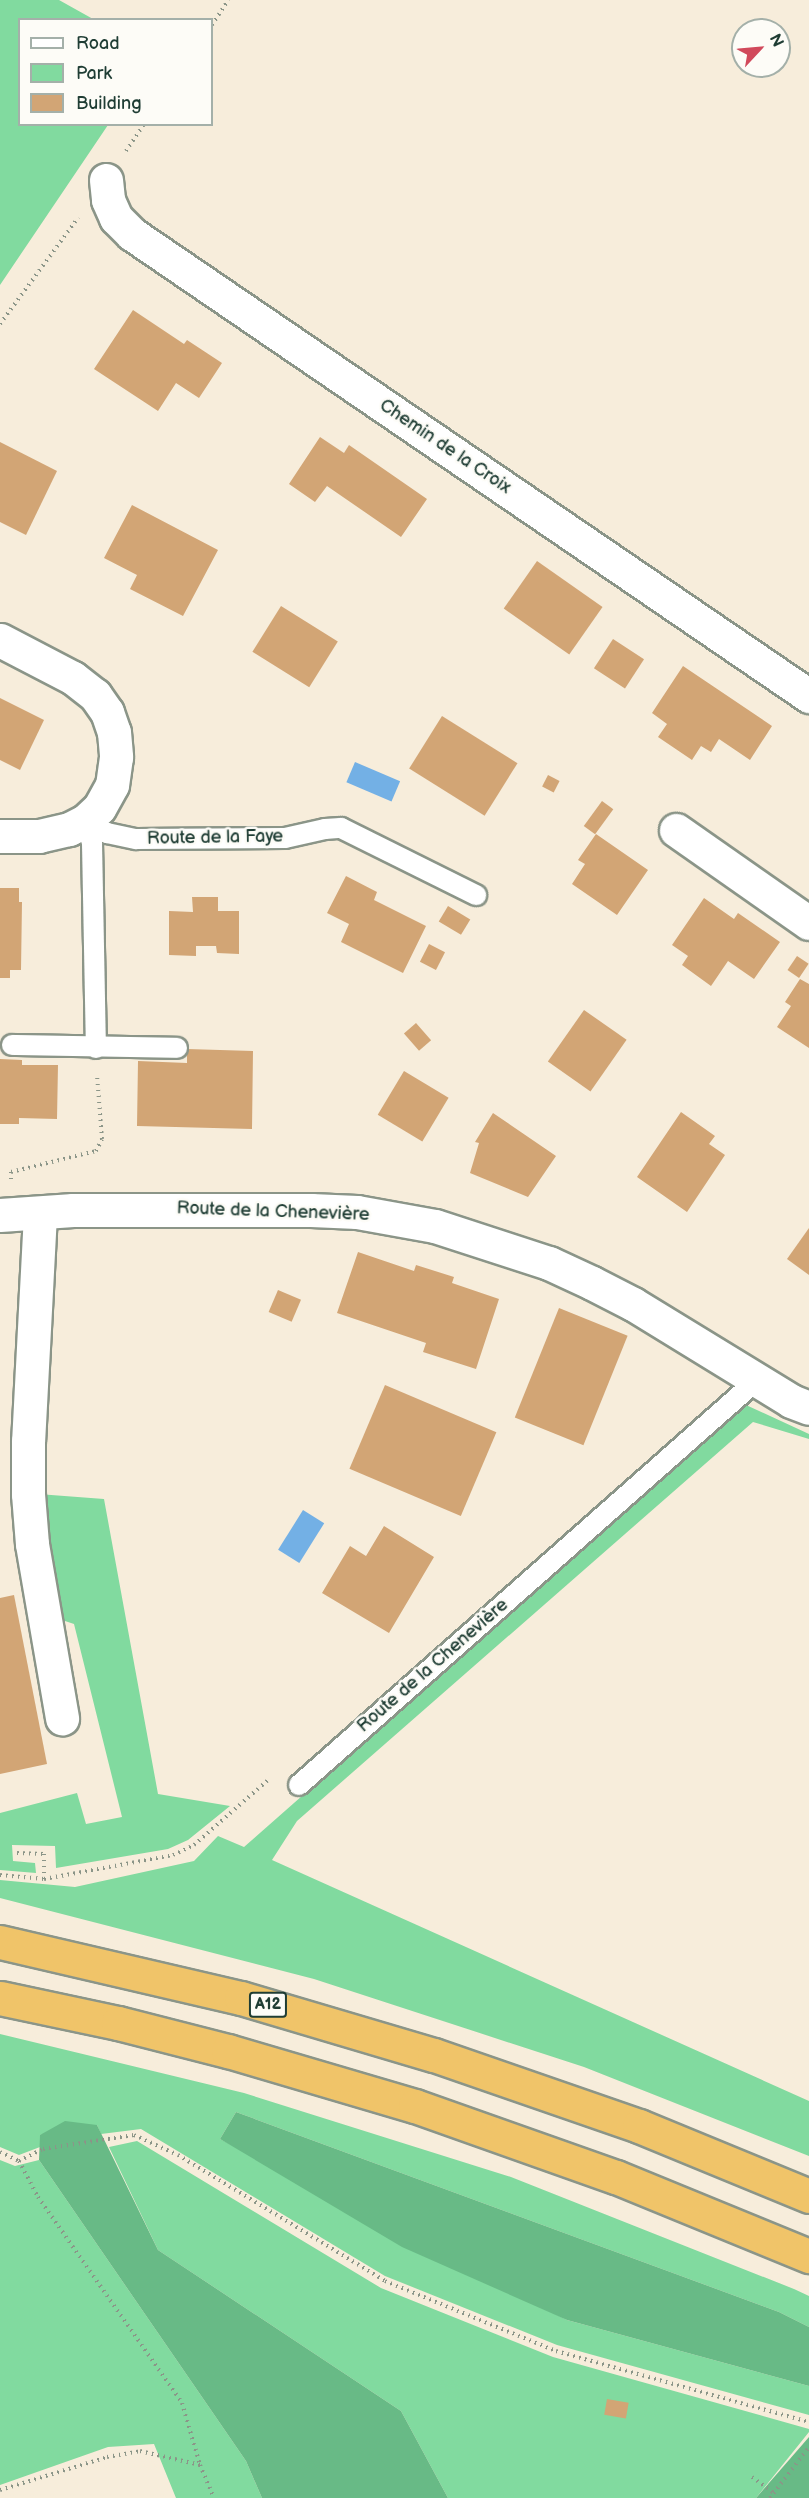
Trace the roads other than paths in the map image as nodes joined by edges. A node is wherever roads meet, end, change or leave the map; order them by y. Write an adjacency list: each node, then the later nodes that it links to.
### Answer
1 (106, 180): 3 (street, Chemin de la Croix)
2 (0, 640): 4 (street)
3 (809, 696)
4 (85, 821): 6 (street); 7 (lane, Route de la Faye); 10 (lane)
5 (676, 830): 8 (street)
6 (0, 836)
7 (476, 895)
8 (809, 923)
9 (12, 1045): 10 (lane)
10 (96, 1048): 11 (lane)
11 (177, 1048)
12 (5, 1202): 13 (street, Route de la Chenevière)
13 (40, 1214): 14 (street, Route de la Chenevière); 16 (street)
14 (756, 1381): 15 (street, Route de la Chenevière); 17 (lane, Route de la Chenevière)
15 (809, 1408)
16 (62, 1718)
17 (299, 1785)
18 (0, 1942): 20 (highway, A12)
19 (0, 1998): 21 (highway)
20 (809, 2196)
21 (809, 2256)

